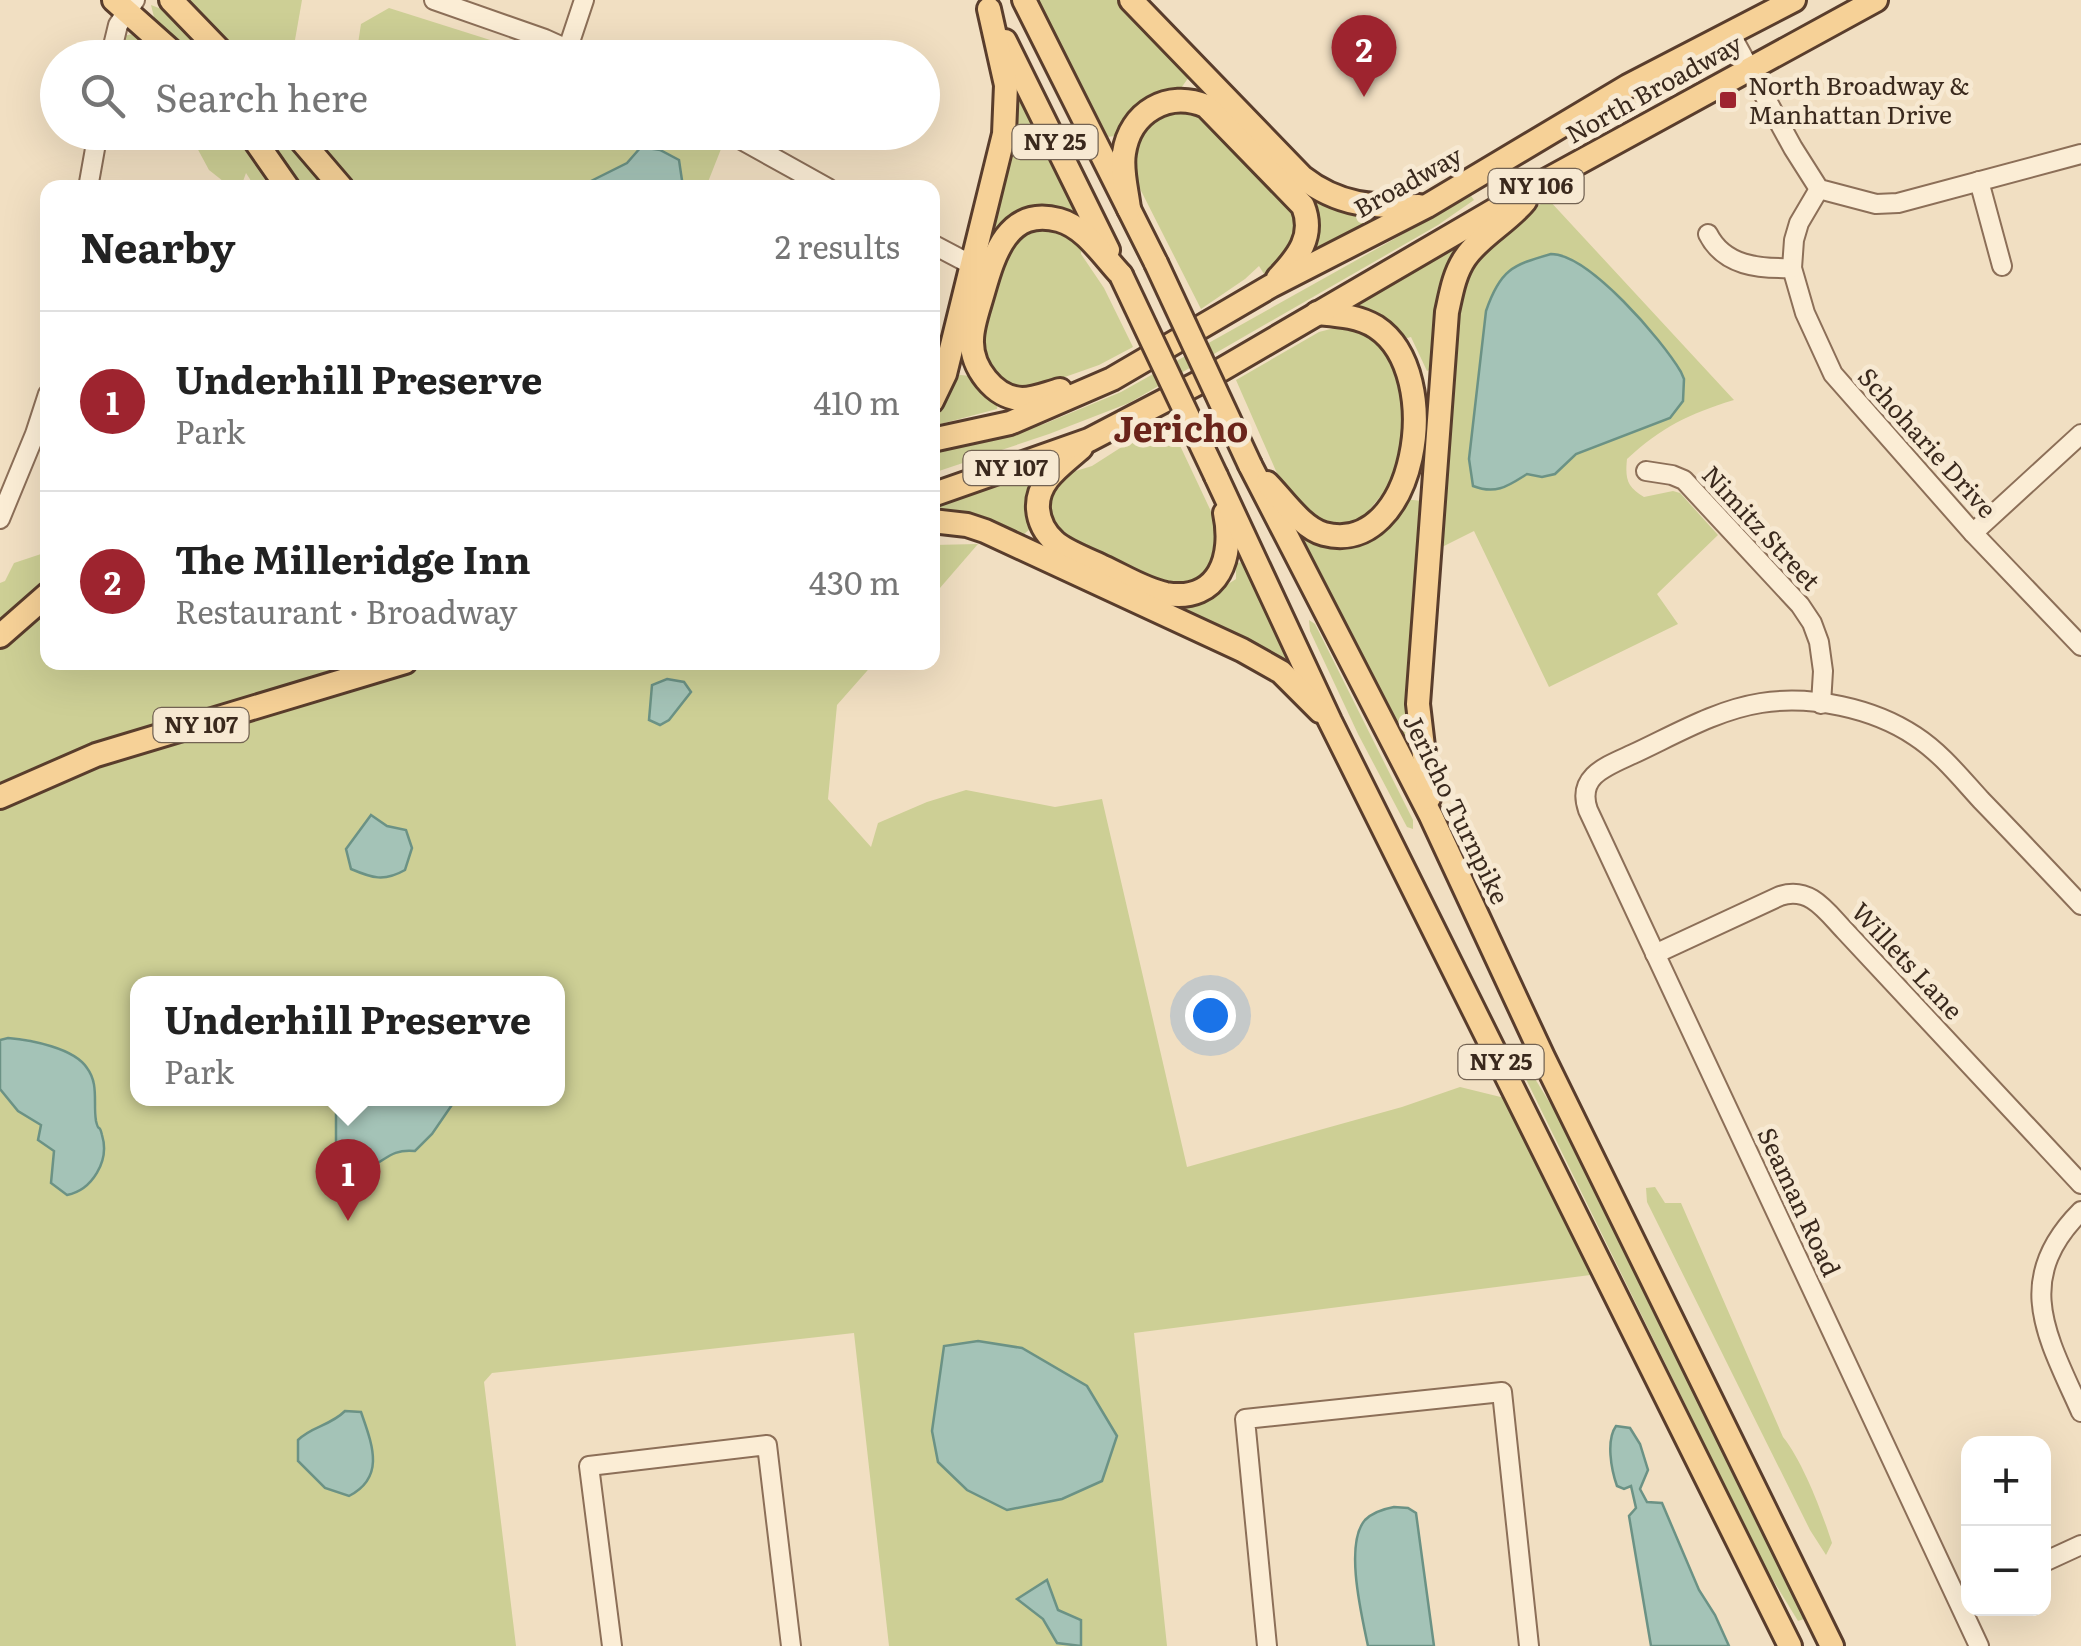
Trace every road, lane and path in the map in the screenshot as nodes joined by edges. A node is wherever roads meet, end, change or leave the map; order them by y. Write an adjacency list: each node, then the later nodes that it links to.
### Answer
1 (170, 0): 13 (main road)
2 (434, 0): 14 (street)
3 (584, 0): 15 (street)
4 (1024, 0): 30 (main road, Jericho Turnpike / NY 25)
5 (1131, 0): 29 (main road)
6 (1794, 0): 10 (main road, North Broadway / NY 106)
7 (1876, 0): 16 (main road, North Broadway / NY 106)
8 (125, 4): 11 (street); 12 (main road)
9 (987, 4): 33 (main road); 36 (main road, NY 25)
10 (1730, 32): 16 (street); 29 (main road, Broadway / NY 106)
11 (114, 40)
12 (161, 40)
13 (209, 40)
14 (546, 40)
15 (571, 40)
16 (1750, 68): 27 (main road, North Broadway / NY 106); 28 (street)
17 (95, 150): 22 (street)
18 (262, 150): 23 (main road)
19 (309, 150): 24 (main road)
20 (759, 150): 25 (street)
21 (2081, 154): 26 (street)
22 (89, 180)
23 (282, 180)
24 (335, 180)
25 (814, 180)
26 (1979, 181): 28 (street); 34 (street)
27 (1536, 186): 38 (main road, North Broadway / NY 106); 61 (main road)
28 (1820, 190): 35 (street, Schoharie Drive)
29 (1427, 206): 37 (main road, Broadway / NY 106)
30 (1128, 208): 37 (main road); 46 (main road, Jericho Turnpike / NY 25, bridge)
31 (1708, 234): 35 (street)
32 (940, 248): 33 (street)
33 (972, 265): 41 (main road)
34 (2002, 266)
35 (1792, 268): 53 (street, Schoharie Drive)
36 (1121, 276): 39 (main road); 48 (main road, NY 25, bridge)
37 (1271, 286): 39 (main road, Broadway / NY 106)
38 (1317, 313): 40 (main road, North Broadway / NY 106); 46 (main road)
39 (1112, 379): 44 (main road, NY 106)
40 (1202, 381): 45 (main road, NY 107); 49 (main road, NY 106)
41 (940, 384)
42 (40, 419): 51 (street)
43 (2081, 434): 53 (street)
44 (940, 438)
45 (1089, 440): 48 (main road); 50 (main road, NY 107)
46 (1250, 465): 61 (main road, Jericho Turnpike / NY 25)
47 (1646, 471): 58 (street, Nimitz Street)
48 (1216, 476): 59 (main road, NY 25)
49 (940, 477)
50 (940, 492)
51 (0, 520)
52 (940, 522): 59 (main road)
53 (1974, 533): 56 (street, Schoharie Drive)
54 (40, 601): 55 (main road)
55 (1, 634)
56 (2081, 646)
57 (378, 670): 60 (main road, NY 107)
58 (1822, 704): 62 (street); 64 (street, Seaman Road)
59 (1330, 722): 65 (main road, NY 25)
60 (0, 797)
61 (1431, 816): 63 (main road, Jericho Turnpike / NY 25)
62 (2081, 905)
63 (1491, 946): 65 (main road); 78 (main road, Jericho Turnpike / NY 25)
64 (1656, 954): 66 (street, Willets Lane); 71 (street, Seaman Road)
65 (1452, 963): 77 (main road, NY 25)
66 (2081, 1184)
67 (2081, 1211): 68 (street)
68 (2081, 1412)
69 (2081, 1545): 70 (street)
70 (2051, 1559)
71 (1961, 1594)
72 (1969, 1616): 79 (street, Seaman Road)
73 (612, 1646): 74 (street)
74 (791, 1646)
75 (1268, 1646): 76 (street)
76 (1529, 1646)
77 (1790, 1646)
78 (1832, 1646)
79 (1979, 1646)

